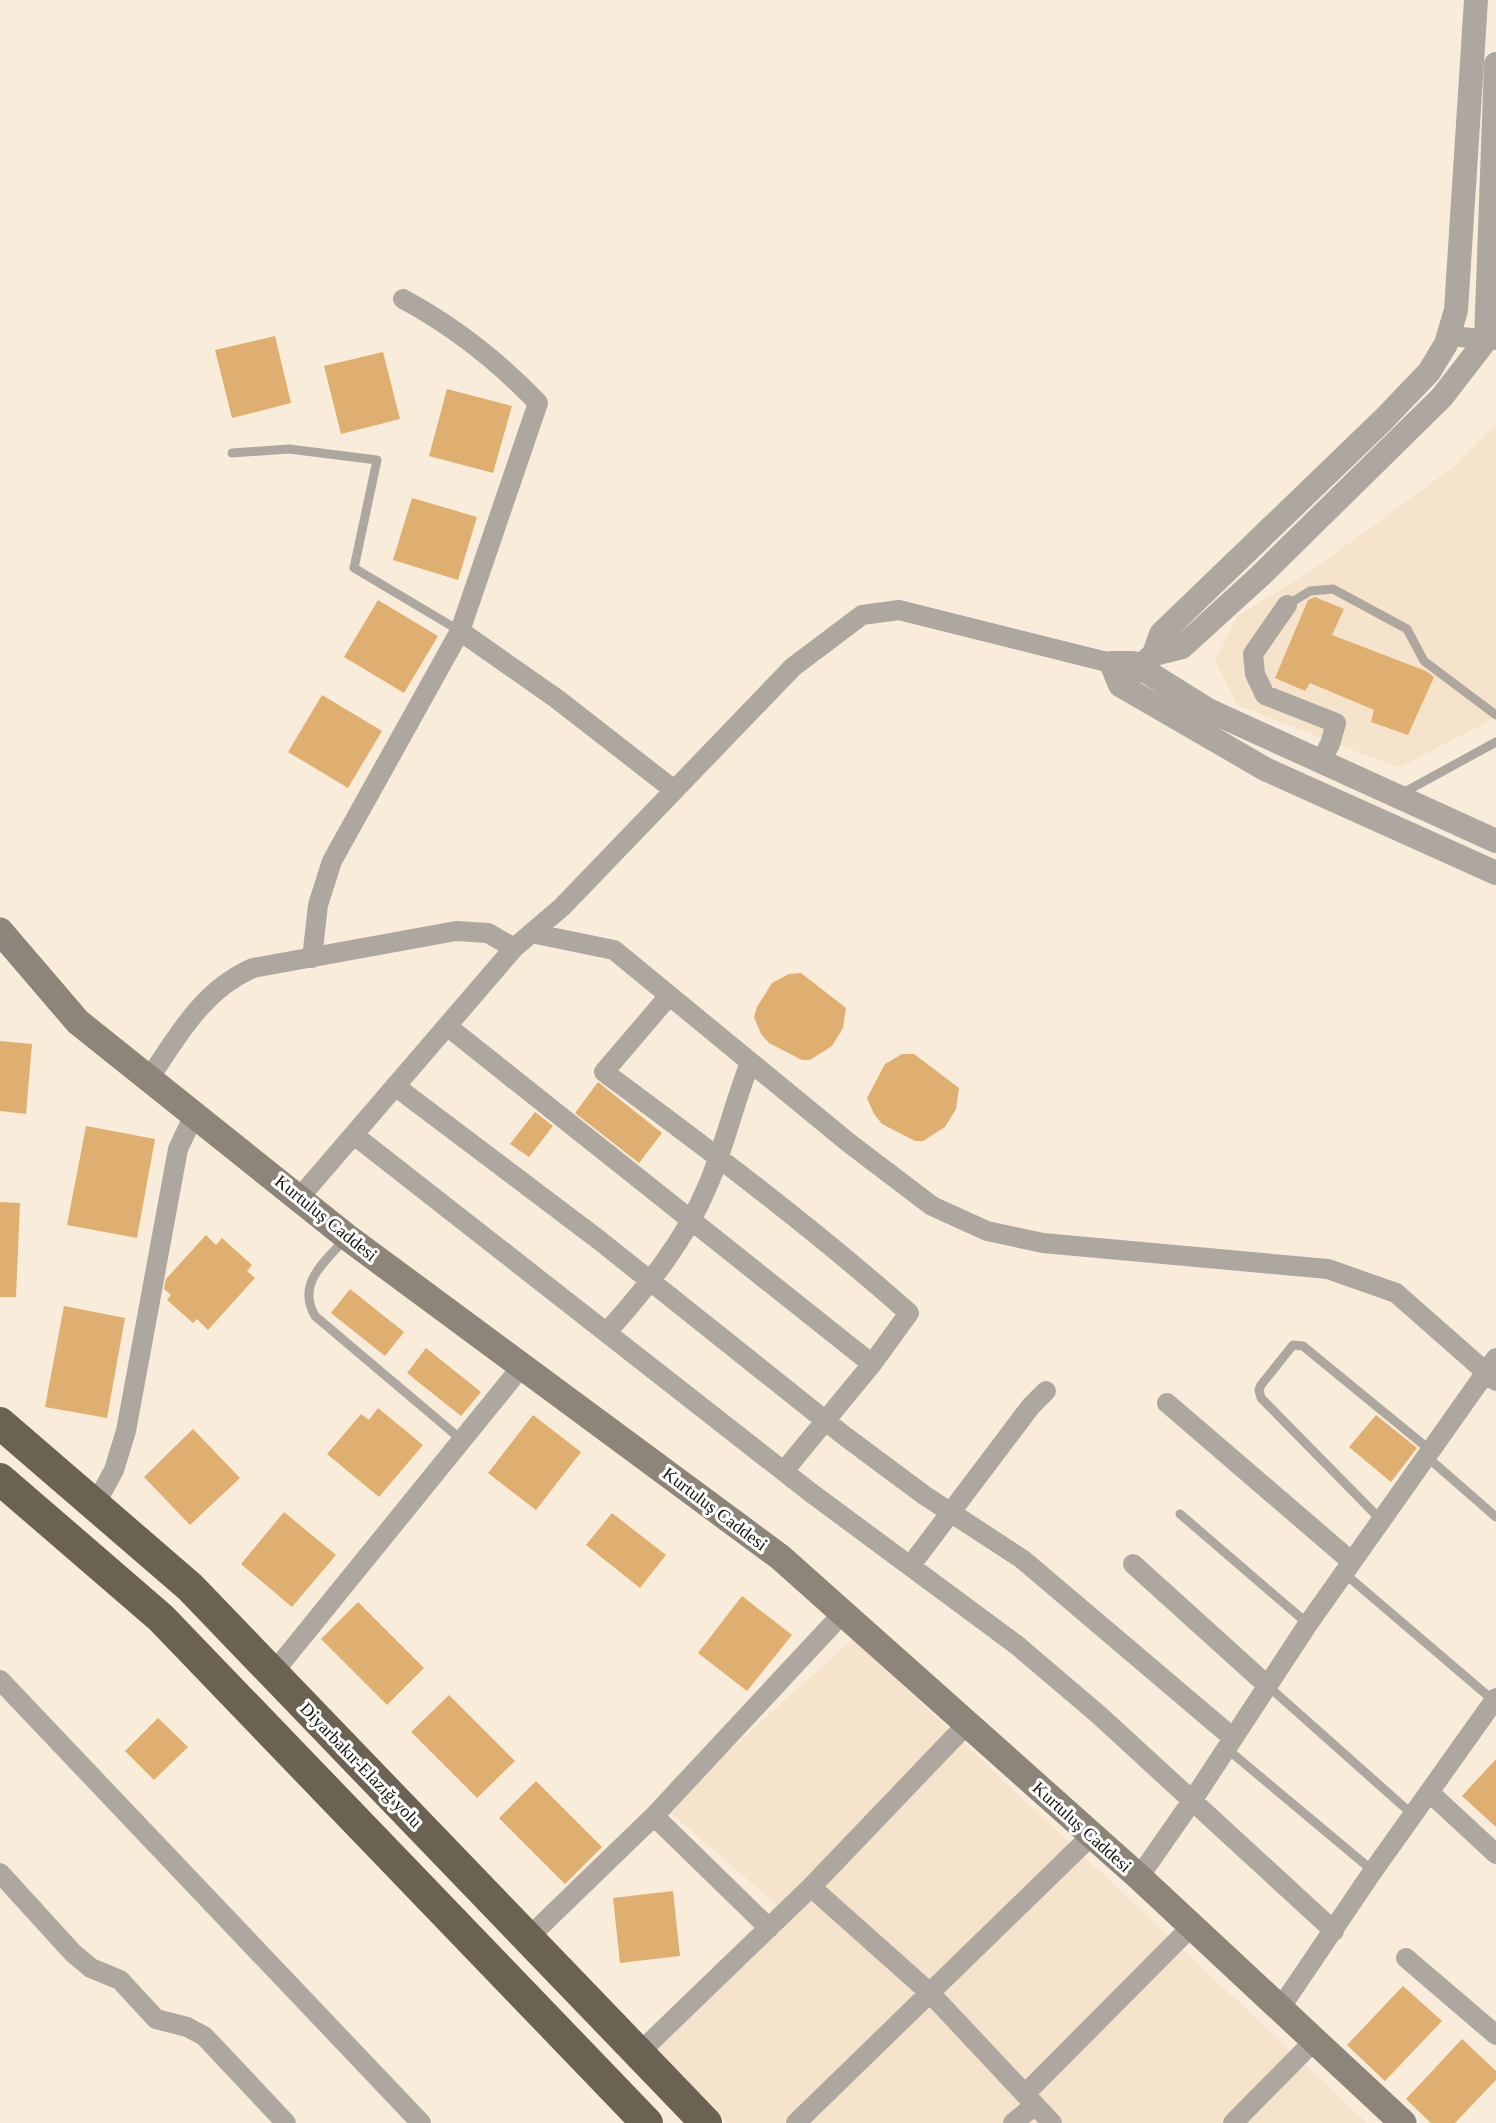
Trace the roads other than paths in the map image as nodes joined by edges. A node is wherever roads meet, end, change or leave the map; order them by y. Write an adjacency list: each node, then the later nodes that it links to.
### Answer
1 (1476, 0): 4 (street)
2 (1496, 64): 5 (street)
3 (403, 299): 8 (street)
4 (1449, 336): 5 (street); 9 (street)
5 (1491, 340): 9 (street)
6 (232, 453): 8 (lane)
7 (1287, 605): 11 (lane); 13 (street)
8 (460, 631): 14 (street); 21 (street)
9 (1147, 660): 10 (street); 13 (street)
10 (1116, 674): 14 (street); 17 (street)
11 (1496, 715)
12 (1496, 742): 15 (lane)
13 (1320, 763): 15 (street)
14 (675, 790): 19 (street)
15 (1396, 797): 16 (street)
16 (1496, 841)
17 (1496, 873)
18 (0, 931): 25 (main road, Kurtuluş Caddesi)
19 (531, 933): 20 (street); 22 (street)
20 (514, 948): 21 (street); 23 (street)
21 (312, 958): 25 (street)
22 (668, 997): 24 (street); 29 (street)
23 (447, 1026): 26 (street); 31 (street)
24 (750, 1063): 29 (street); 37 (street)
25 (150, 1077): 27 (main road, Kurtuluş Caddesi)
26 (395, 1086): 28 (street); 33 (street)
27 (195, 1113): 30 (main road, Kurtuluş Caddesi); 46 (street)
28 (354, 1135): 30 (street); 34 (street)
29 (719, 1157): 31 (street); 35 (street)
30 (300, 1197): 32 (main road, Kurtuluş Caddesi)
31 (691, 1221): 33 (street); 35 (street)
32 (347, 1237): 36 (main road, Kurtuluş Caddesi); 42 (lane)
33 (652, 1282): 34 (street); 40 (street)
34 (607, 1332): 44 (street)
35 (872, 1364): 40 (street)
36 (522, 1366): 42 (street); 54 (main road, Kurtuluş Caddesi)
37 (1492, 1370): 43 (street)
38 (1046, 1391): 47 (street)
39 (1167, 1403): 53 (street)
40 (825, 1420): 44 (street); 47 (street)
41 (0, 1423): 46 (highway, Diyarbakır-Elazığ yolu)
42 (463, 1441): 56 (street)
43 (1428, 1453): 49 (lane); 50 (street); 50 (lane)
44 (784, 1471): 52 (street)
45 (0, 1479): 85 (highway)
46 (95, 1505): 56 (highway, Diyarbakır-Elazığ yolu)
47 (950, 1510): 52 (street); 61 (street)
48 (1179, 1514): 55 (lane)
49 (1496, 1517)
50 (1381, 1520): 53 (street)
51 (1133, 1564): 58 (street)
52 (911, 1565): 63 (street)
53 (1348, 1567): 55 (street); 59 (lane)
54 (843, 1613): 60 (main road, Kurtuluş Caddesi); 65 (street)
55 (1308, 1624): 58 (street)
56 (273, 1673): 75 (highway, Diyarbakır-Elazığ yolu)
57 (0, 1680): 84 (street)
58 (1268, 1686): 61 (street); 64 (lane)
59 (1495, 1699): 62 (street)
60 (967, 1724): 66 (main road, Kurtuluş Caddesi); 71 (street)
61 (1229, 1743): 63 (street); 68 (lane)
62 (1429, 1791): 64 (street); 67 (street)
63 (1192, 1801): 70 (street); 74 (street)
64 (1413, 1815): 68 (street)
65 (654, 1816): 73 (street); 75 (street)
66 (1092, 1835): 70 (main road, Kurtuluş Caddesi); 77 (street)
67 (1496, 1854)
68 (1373, 1870): 74 (street)
69 (0, 1873): 83 (street)
70 (1138, 1877): 72 (main road, Kurtuluş Caddesi)
71 (811, 1887): 73 (street); 77 (street)
72 (1191, 1926): 78 (main road, Kurtuluş Caddesi); 82 (street)
73 (769, 1928): 81 (street)
74 (1334, 1931): 78 (street)
75 (528, 1938): 81 (highway, Diyarbakır-Elazığ yolu)
76 (1406, 1958): 79 (street)
77 (930, 1993): 82 (street); 87 (street)
78 (1279, 2010): 80 (main road, Kurtuluş Caddesi)
79 (1496, 2035)
80 (1314, 2042): 90 (street); 91 (main road, Kurtuluş Caddesi)
81 (639, 2053): 86 (highway, Diyarbakır-Elazığ yolu)
82 (1030, 2100): 88 (street); 89 (street)
83 (286, 2123)
84 (421, 2123)
85 (647, 2123)
86 (706, 2123)
87 (796, 2123)
88 (1013, 2123)
89 (1052, 2123)
90 (1233, 2123)
91 (1403, 2123)

